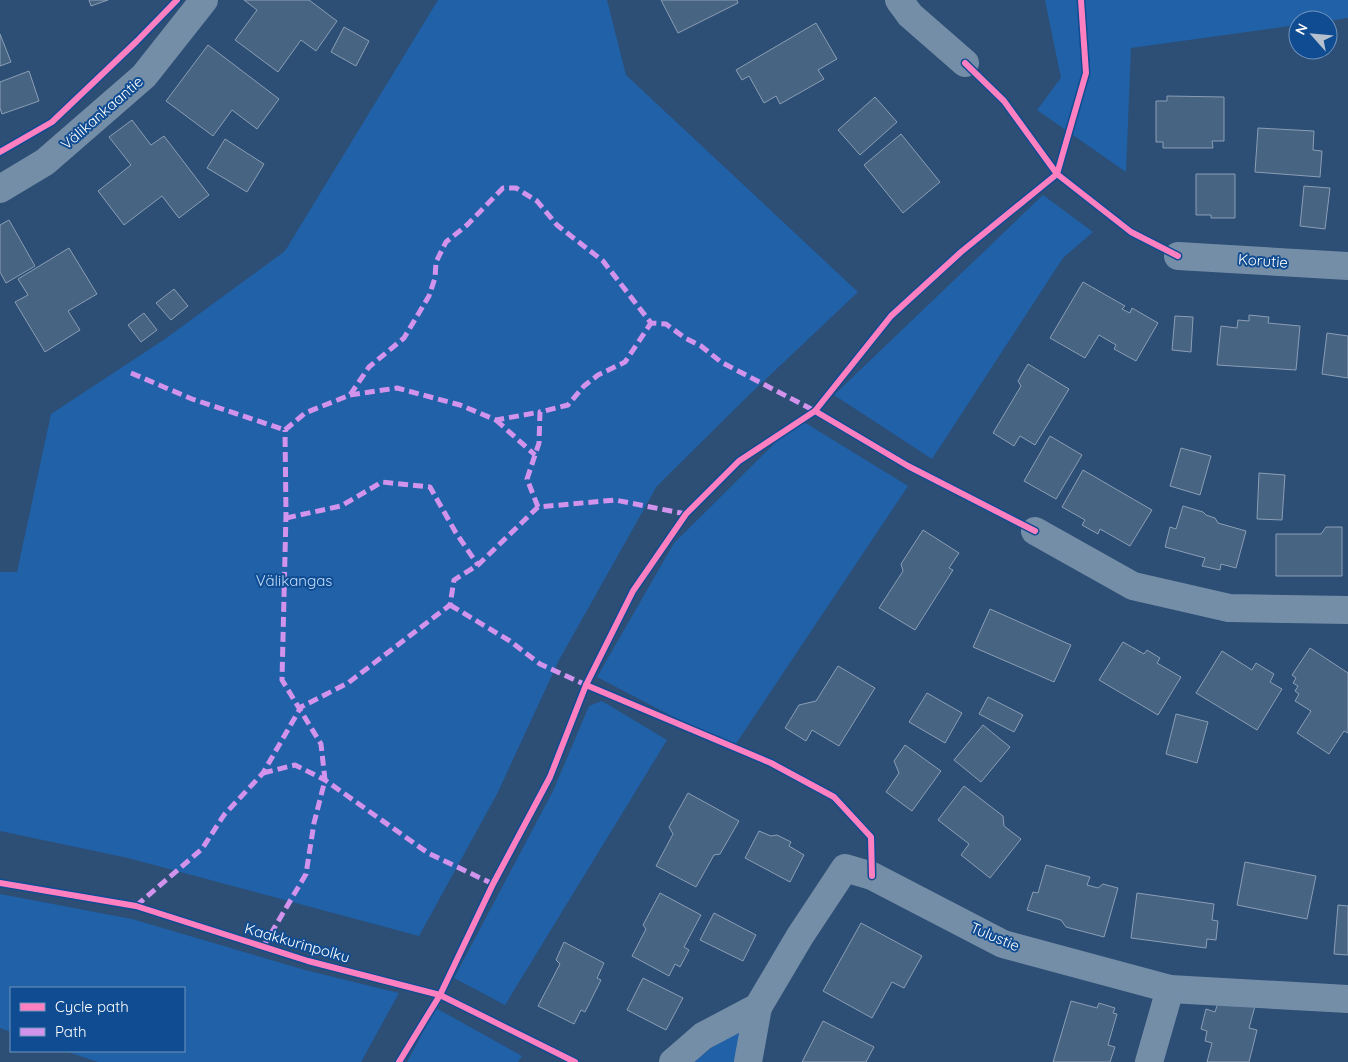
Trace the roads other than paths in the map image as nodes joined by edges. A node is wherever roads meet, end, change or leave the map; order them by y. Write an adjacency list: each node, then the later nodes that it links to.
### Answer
1 (899, 0): 3 (street)
2 (191, 7): 4 (street, Välikankaantie)
3 (964, 63)
4 (0, 189)
5 (1178, 256): 6 (street, Korutie)
6 (1348, 266)
7 (1035, 531): 8 (street)
8 (1348, 610)
9 (1170, 989): 10 (street, Tulustie); 11 (street, Tulustie); 14 (street)
10 (1348, 999)
11 (758, 1007): 12 (street); 13 (street, Tulustie)
12 (673, 1062)
13 (748, 1062)
14 (1149, 1062)

